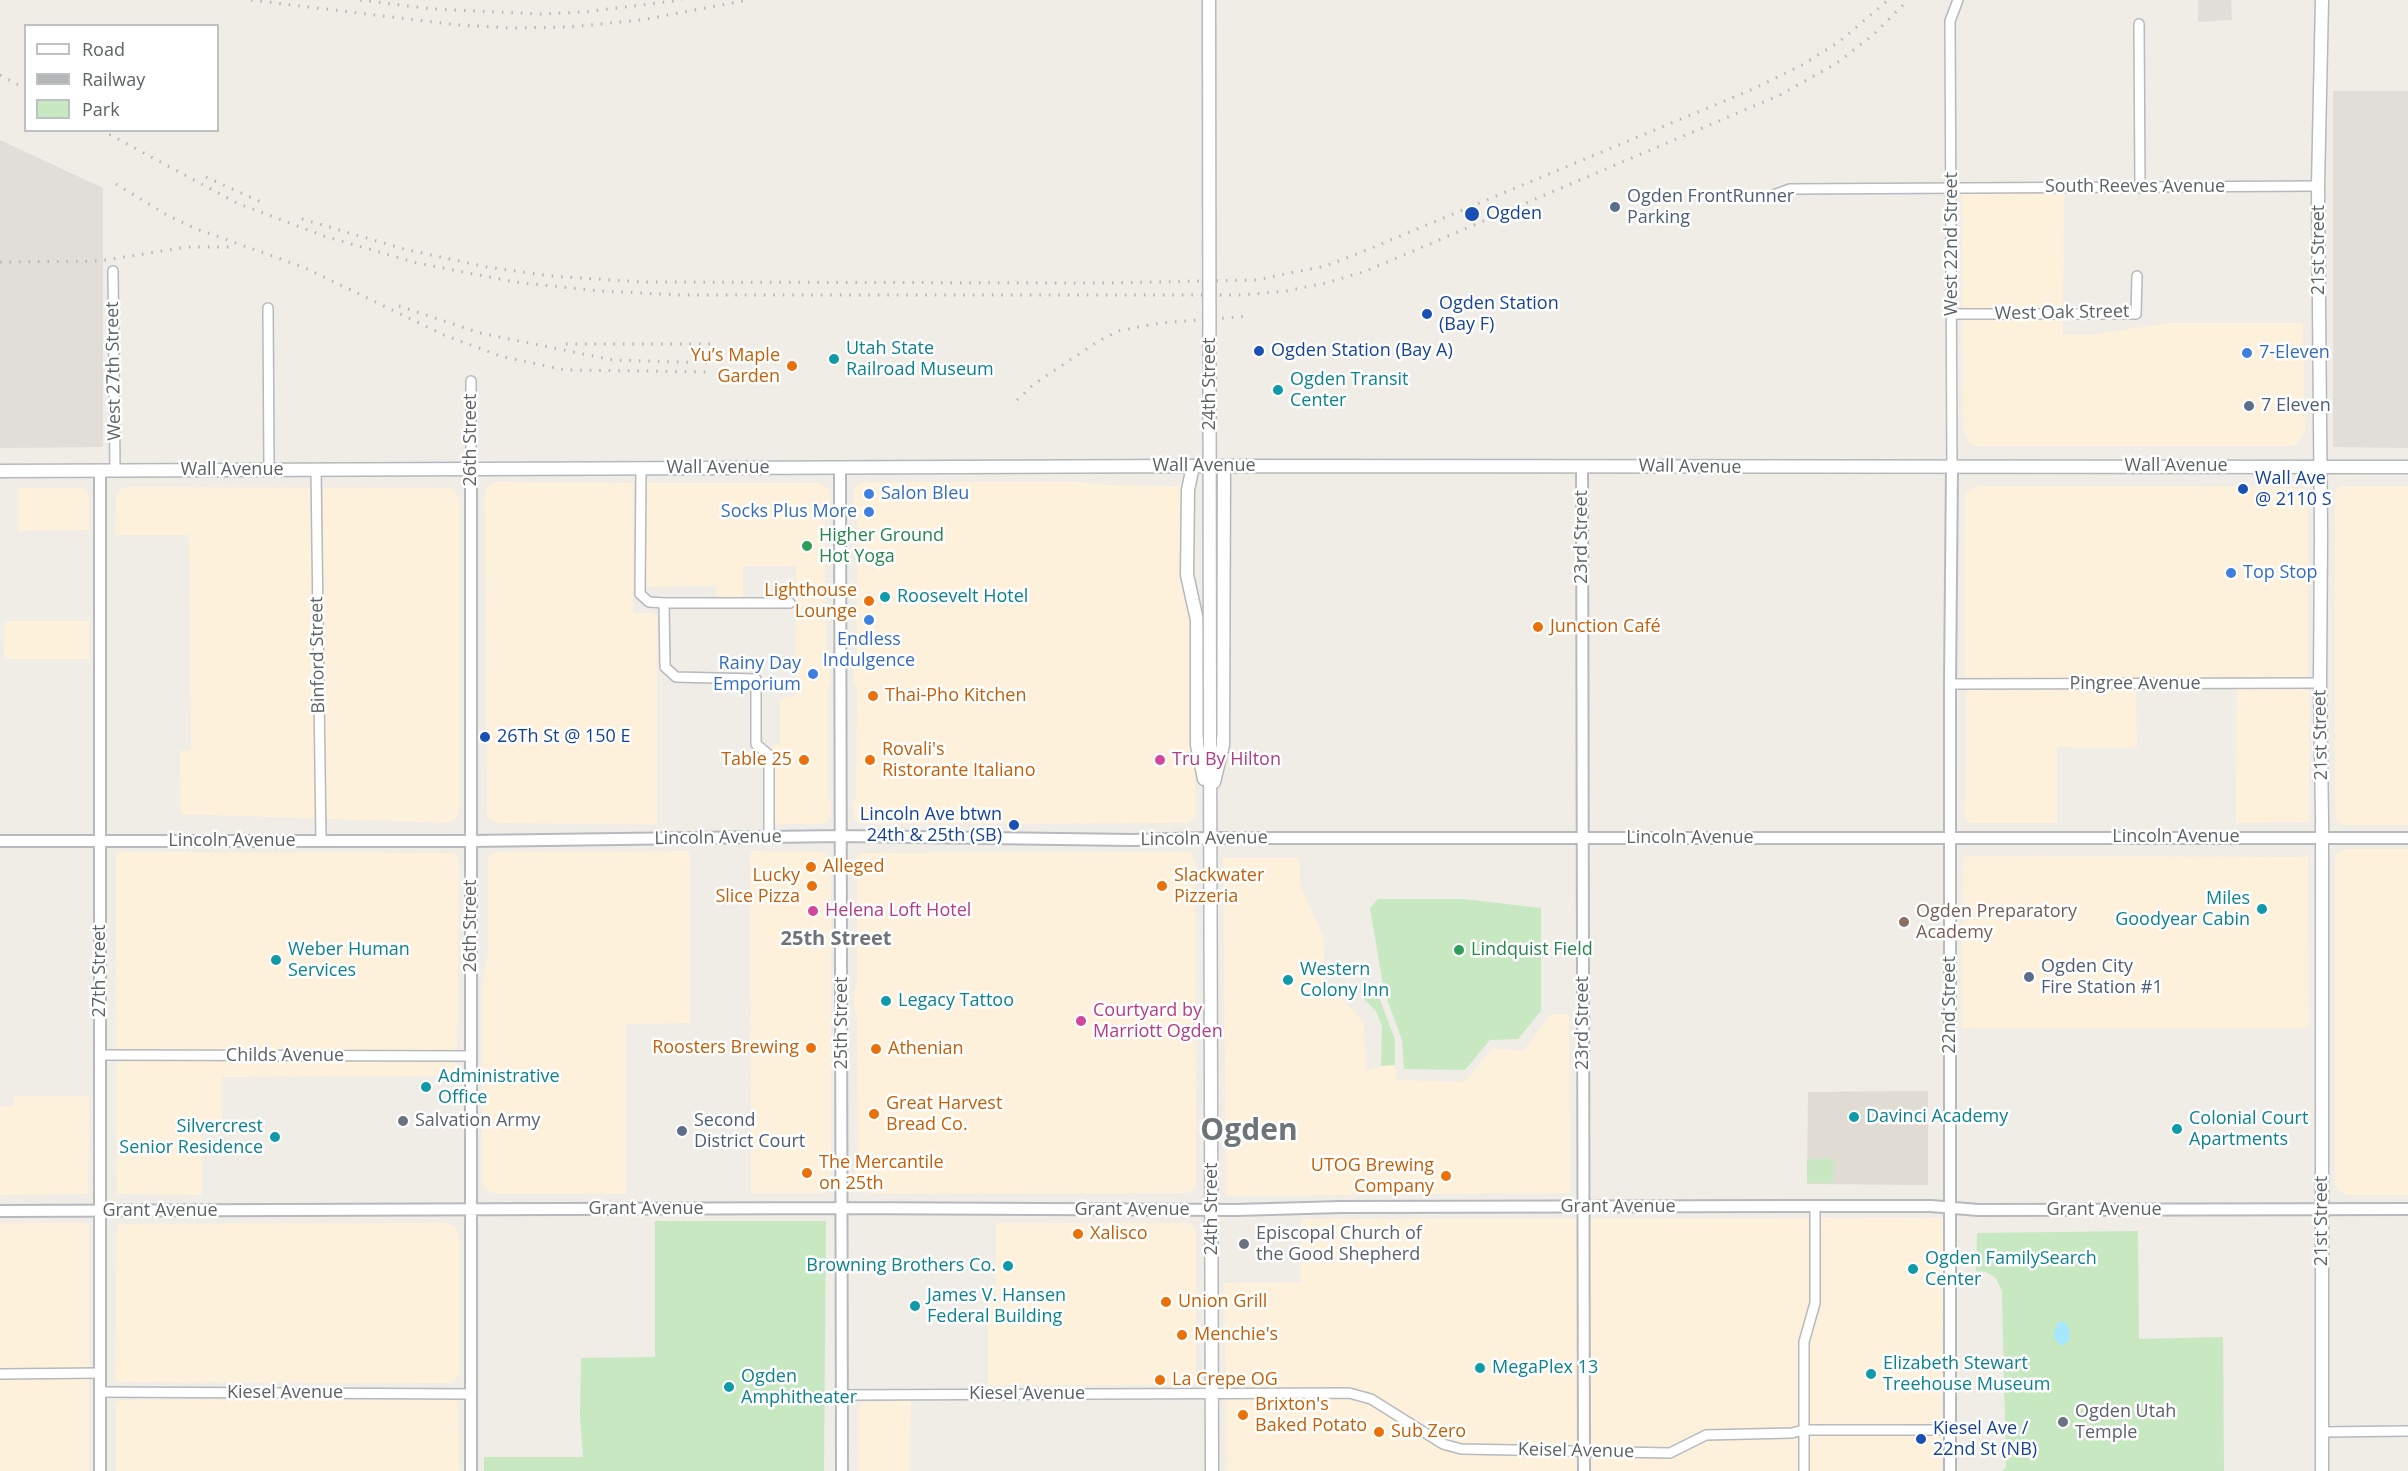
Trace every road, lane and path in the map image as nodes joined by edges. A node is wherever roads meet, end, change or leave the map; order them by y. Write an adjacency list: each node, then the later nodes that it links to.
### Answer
1 (1209, 0): 32 (main road, 24th Street, bridge)
2 (1958, 0): 6 (street, West 22nd Street)
3 (2322, 0): 5 (main road, 21st Street)
4 (2139, 24): 7 (street)
5 (2318, 186): 7 (street, South Reeves Avenue); 18 (main road, 21st Street)
6 (1952, 187): 7 (street, South Reeves Avenue); 8 (street, South Reeves Avenue); 12 (street, West 22nd Street)
7 (2140, 188)
8 (1765, 198)
9 (113, 272): 23 (street, West 27th Street)
10 (2138, 276): 12 (street, West Oak Street)
11 (267, 308): 24 (street)
12 (1953, 314): 16 (street, West 22nd Street)
13 (471, 381): 22 (street, 26th Street)
14 (1193, 466): 15 (main road, Wall Avenue); 21 (main road, Wall Avenue); 32 (main road, 24th Street)
15 (1224, 466): 17 (main road, Wall Avenue); 32 (main road, 24th Street)
16 (1952, 466): 17 (main road, Wall Avenue); 18 (main road, Wall Avenue); 31 (street, 22nd Street)
17 (1582, 467): 39 (street, 23rd Street)
18 (2320, 467): 19 (main road, Wall Avenue); 30 (main road, 21st Street)
19 (2408, 467)
20 (641, 468): 21 (main road, Wall Avenue); 22 (main road, Wall Avenue); 28 (street)
21 (840, 468): 33 (street, 25th Street)
22 (471, 469): 25 (main road, Wall Avenue); 43 (street, 26th Street)
23 (115, 470): 24 (main road, Wall Avenue); 27 (main road, Wall Avenue)
24 (268, 470): 25 (main road, Wall Avenue)
25 (316, 470): 42 (street, Binford Street)
26 (0, 471): 27 (main road, Wall Avenue)
27 (100, 471): 41 (street, 27th Street)
28 (664, 603): 29 (street); 34 (street)
29 (790, 603)
30 (2320, 683): 31 (street, Pingree Avenue); 37 (main road, 21st Street)
31 (1950, 684): 36 (street, 22nd Street)
32 (1209, 804): 35 (main road, 24th Street)
33 (841, 836): 34 (street, Lincoln Avenue); 35 (street, Lincoln Avenue); 48 (street, 25th Street)
34 (769, 837): 43 (street, Lincoln Avenue)
35 (1210, 838): 39 (street, Lincoln Avenue); 53 (main road, 24th Street)
36 (1950, 838): 37 (street, Lincoln Avenue); 39 (street, Lincoln Avenue); 49 (street, 22nd Street)
37 (2322, 838): 38 (street, Lincoln Avenue); 51 (main road, 21st Street)
38 (2408, 838)
39 (1582, 839): 47 (street, 23rd Street)
40 (0, 841): 41 (street, Lincoln Avenue)
41 (100, 841): 42 (street, Lincoln Avenue); 44 (street, 27th Street)
42 (321, 841): 43 (street, Lincoln Avenue)
43 (471, 841): 45 (street, 26th Street)
44 (100, 1055): 45 (street, Childs Avenue); 55 (street, 27th Street)
45 (471, 1056): 50 (street, 26th Street)
46 (1815, 1206): 47 (street, Grant Avenue); 49 (street, Grant Avenue); 62 (street)
47 (1583, 1207): 53 (street, Grant Avenue); 66 (street, 23rd Street)
48 (842, 1208): 50 (street, Grant Avenue); 53 (street, Grant Avenue); 61 (street, 25th Street)
49 (1950, 1208): 51 (street, Grant Avenue); 63 (street, 22nd Street)
50 (471, 1209): 55 (street, Grant Avenue); 60 (street, 26th Street)
51 (2322, 1209): 52 (street, Grant Avenue); 65 (main road, 21st Street)
52 (2408, 1209)
53 (1212, 1210): 59 (main road, 24th Street)
54 (0, 1211): 55 (street, Grant Avenue)
55 (100, 1211): 56 (street, 27th Street)
56 (100, 1372): 57 (street); 58 (street, 27th Street)
57 (0, 1374)
58 (100, 1392): 60 (street, Kiesel Avenue); 67 (street, 27th Street)
59 (1212, 1393): 61 (street, Kiesel Avenue); 66 (street, Keisel Avenue); 70 (main road, 24th Street)
60 (471, 1394): 68 (street, 26th Street)
61 (842, 1395): 69 (street, 25th Street)
62 (1803, 1430): 63 (street, Keisel Avenue); 66 (street, Keisel Avenue); 72 (street)
63 (1950, 1430): 73 (street, 22nd Street)
64 (2408, 1431): 65 (street)
65 (2322, 1432): 74 (main road, 21st Street)
66 (1583, 1451): 71 (street, 23rd Street)
67 (100, 1471)
68 (471, 1471)
69 (842, 1471)
70 (1212, 1471)
71 (1584, 1471)
72 (1804, 1471)
73 (1950, 1471)
74 (2322, 1471)

